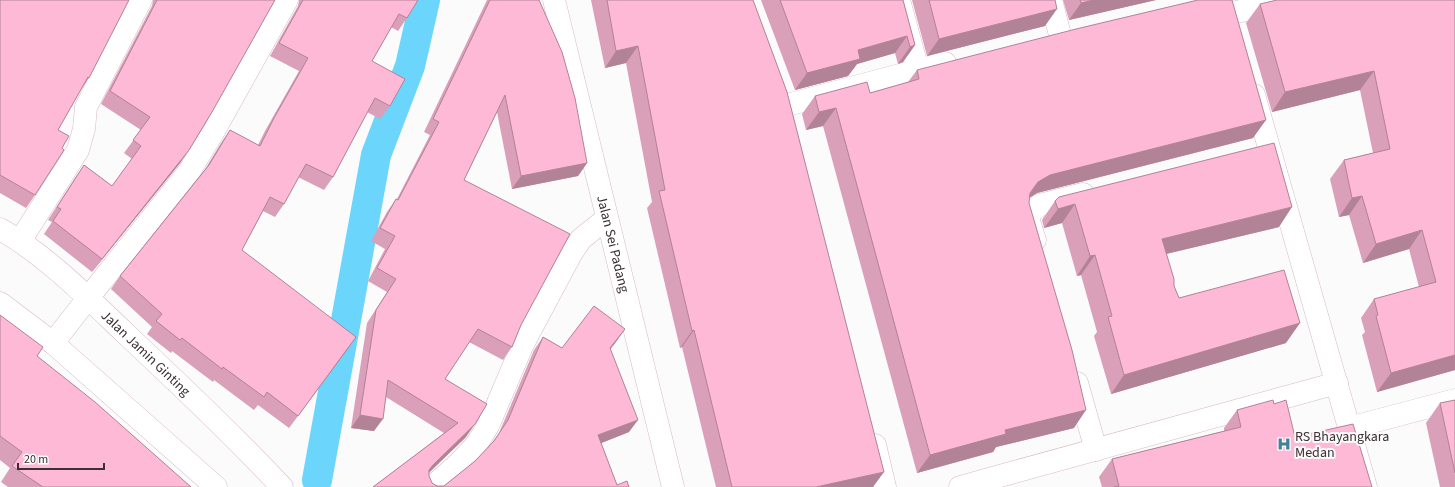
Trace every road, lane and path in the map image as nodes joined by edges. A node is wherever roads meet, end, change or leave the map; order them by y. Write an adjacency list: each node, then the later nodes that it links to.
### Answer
1 (141, 0): 19 (street)
2 (287, 0): 21 (street)
3 (554, 0): 17 (street, Jalan Sei Padang)
4 (899, 0): 13 (street)
5 (1051, 0): 9 (street)
6 (1295, 0): 7 (street)
7 (1229, 7): 10 (street)
8 (1083, 30): 9 (street)
9 (1060, 35): 11 (street)
10 (1238, 35)
11 (1038, 41)
12 (963, 59): 13 (street)
13 (918, 70): 15 (street)
14 (1248, 72): 25 (street)
15 (793, 128)
16 (1101, 189): 20 (street)
17 (606, 220): 32 (street); 33 (street, Jalan Sei Padang)
18 (0, 230): 19 (street, Jalan Jamin Ginting)
19 (20, 241): 21 (street, Jalan Jamin Ginting)
20 (1039, 256)
21 (88, 298): 23 (street); 31 (street, Jalan Jamin Ginting)
22 (0, 303): 23 (street)
23 (53, 342): 30 (street)
24 (1072, 368): 29 (street)
25 (1337, 383): 28 (street); 29 (street)
26 (1455, 400): 28 (street)
27 (870, 426): 34 (street)
28 (1349, 428): 36 (street)
29 (1096, 450): 35 (street)
30 (216, 487)
31 (282, 487)
32 (432, 487)
33 (673, 487)
34 (885, 487)
35 (960, 487)
36 (1366, 487)

